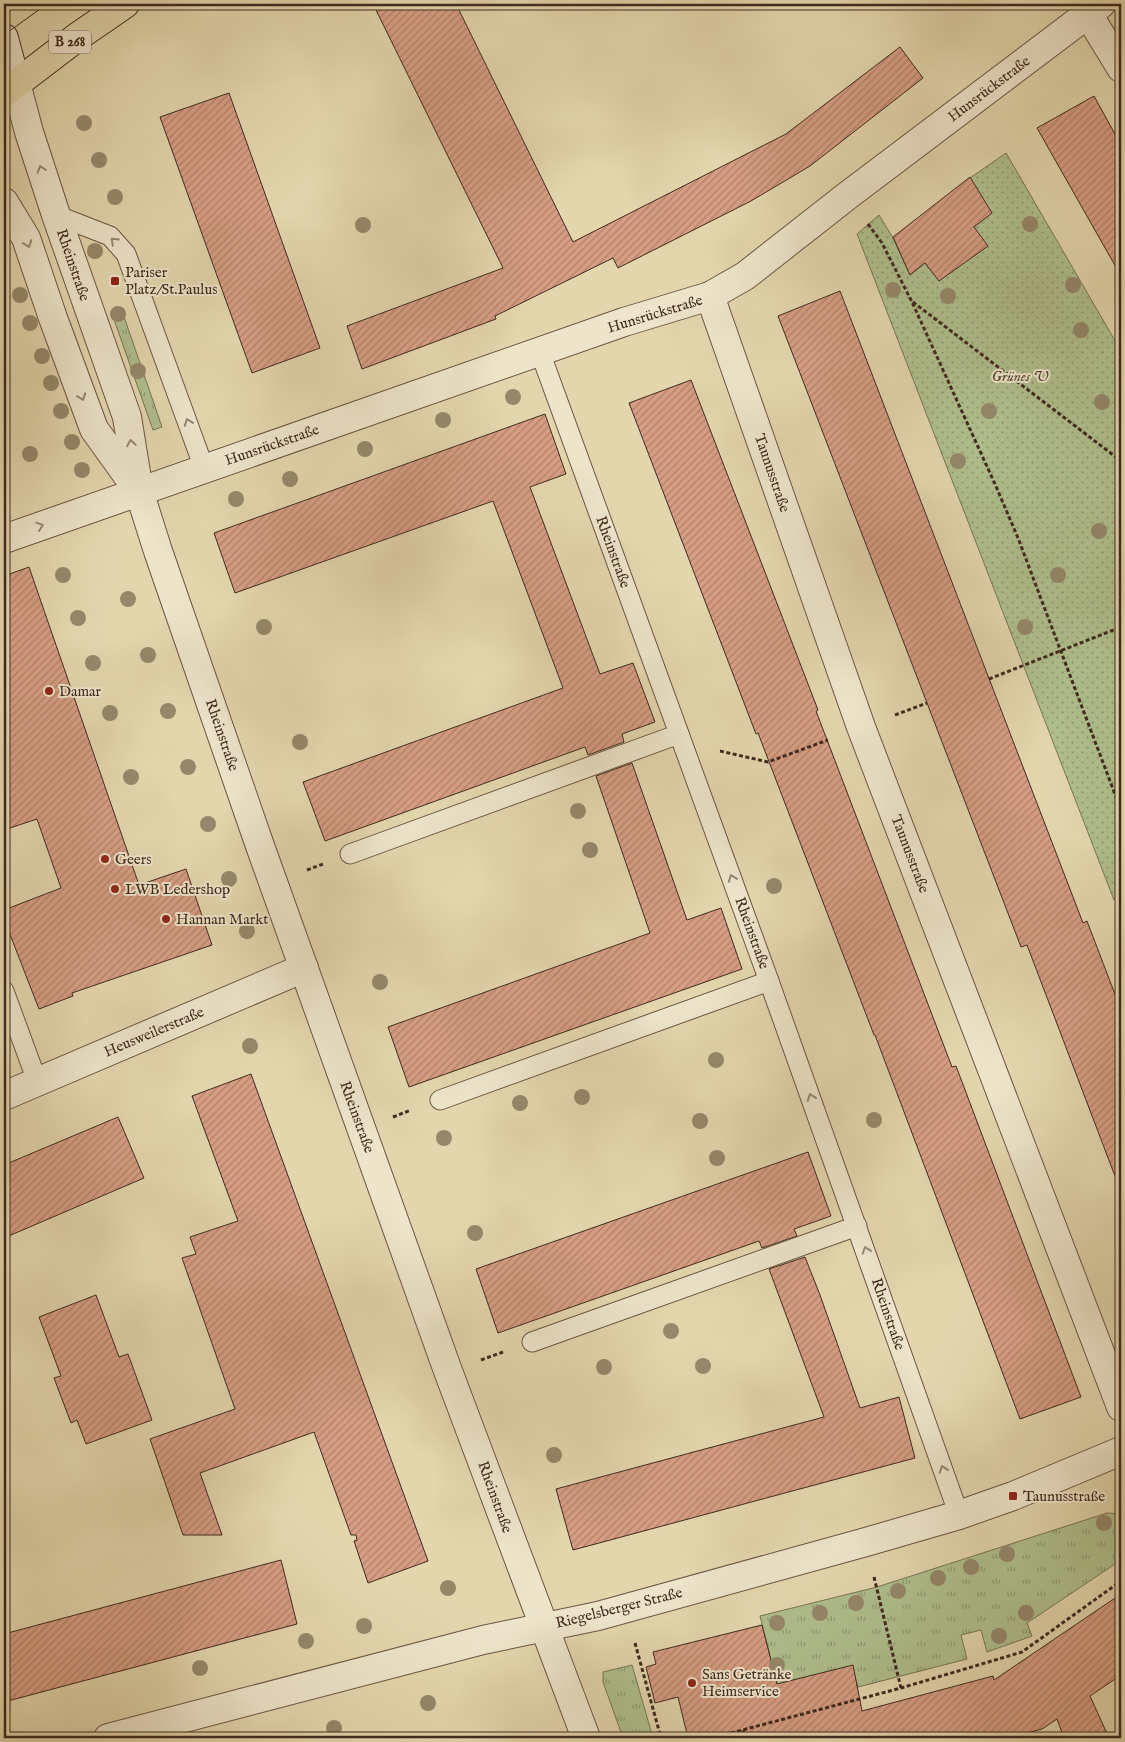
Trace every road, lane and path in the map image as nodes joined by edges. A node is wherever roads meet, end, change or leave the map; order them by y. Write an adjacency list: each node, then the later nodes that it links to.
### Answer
1 (125, 4): 5 (main road, B 268)
2 (1095, 9): 4 (street); 6 (street, Hunsrückstraße)
3 (4, 38): 5 (street, Rheinstraße)
4 (1121, 68)
5 (10, 88): 8 (street, Rheinstraße, one-way to 5)
6 (847, 196): 9 (street, Hunsrückstraße); 10 (path)
7 (4, 202): 14 (street, Rheinstraße, one-way to 14)
8 (56, 216): 13 (lane, one-way to 8); 14 (street, Rheinstraße, one-way to 8)
9 (710, 296): 11 (street, Hunsrückstraße); 19 (street, Taunusstraße)
10 (912, 302): 12 (path); 17 (path)
11 (540, 352): 13 (street, Hunsrückstraße); 20 (lane, Rheinstraße)
12 (1121, 461)
13 (204, 468): 14 (street, Hunsrückstraße)
14 (138, 491): 15 (street, one-way to 14); 24 (street, Rheinstraße)
15 (4, 539)
16 (1121, 627): 17 (path)
17 (1060, 652): 18 (path); 22 (path)
18 (989, 679)
19 (861, 727): 21 (path); 33 (street, Taunusstraße)
20 (679, 734): 23 (lane); 26 (lane, Rheinstraße, one-way to 20)
21 (730, 753)
22 (1121, 810)
23 (350, 854): 24 (path)
24 (274, 882): 25 (street, Rheinstraße)
25 (304, 968): 28 (street, Heusweilerstraße); 38 (street, Rheinstraße)
26 (769, 981): 30 (lane); 31 (lane, Rheinstraße, one-way to 26)
27 (4, 991): 28 (lane)
28 (37, 1081): 29 (street, Heusweilerstraße)
29 (4, 1096)
30 (440, 1100)
31 (858, 1226): 32 (lane); 35 (lane, Rheinstraße, one-way to 31)
32 (532, 1342)
33 (1121, 1407)
34 (1121, 1450): 35 (street, Riegelsberger Straße)
35 (959, 1515): 38 (street, Riegelsberger Straße)
36 (1121, 1581): 40 (path)
37 (877, 1587): 40 (path)
38 (544, 1626): 42 (street, Riegelsberger Straße); 43 (street, Rheinstraße)
39 (634, 1640): 44 (path)
40 (901, 1688): 41 (path)
41 (743, 1730): 45 (path); 46 (path)
42 (108, 1738)
43 (586, 1738)
44 (661, 1738)
45 (712, 1738)
46 (746, 1738)

